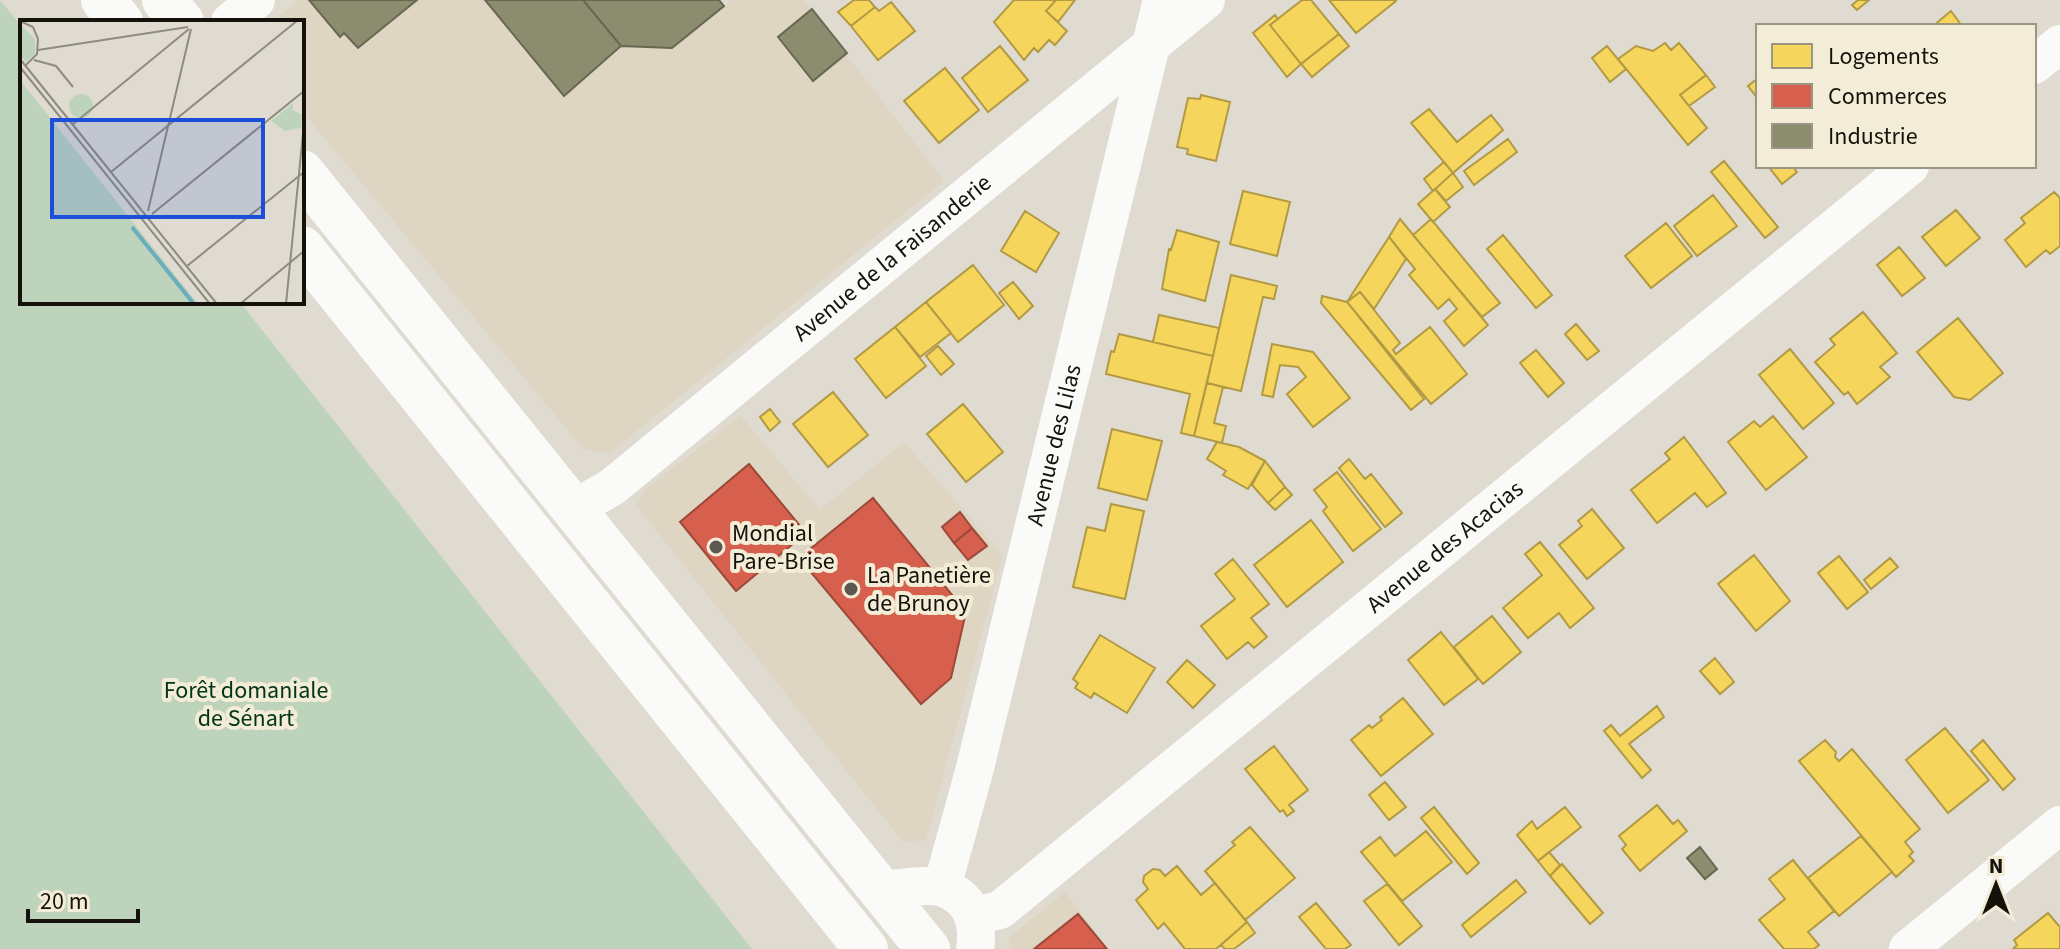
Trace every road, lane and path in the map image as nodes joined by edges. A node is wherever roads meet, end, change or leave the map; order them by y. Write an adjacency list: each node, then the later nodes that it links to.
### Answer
1 (103, 0): 6 (main road)
2 (164, 0): 7 (main road)
3 (256, 0): 8 (street)
4 (1162, 0): 10 (street, Avenue des Lilas)
5 (1206, 0): 10 (street, Avenue de la Faisanderie)
6 (119, 20)
7 (180, 20)
8 (232, 20)
9 (2060, 44): 11 (street)
10 (1151, 45): 15 (street, Avenue de la Faisanderie); 17 (street, Avenue des Lilas)
11 (2036, 63)
12 (1908, 168): 19 (street, Avenue des Acacias)
13 (304, 175): 15 (main road)
14 (304, 250): 20 (main road)
15 (572, 510): 18 (main road)
16 (2060, 825): 22 (street)
17 (942, 887): 18 (street); 19 (street)
18 (879, 890): 21 (main road)
19 (975, 932)
20 (866, 949)
21 (928, 949)
22 (1908, 949)

